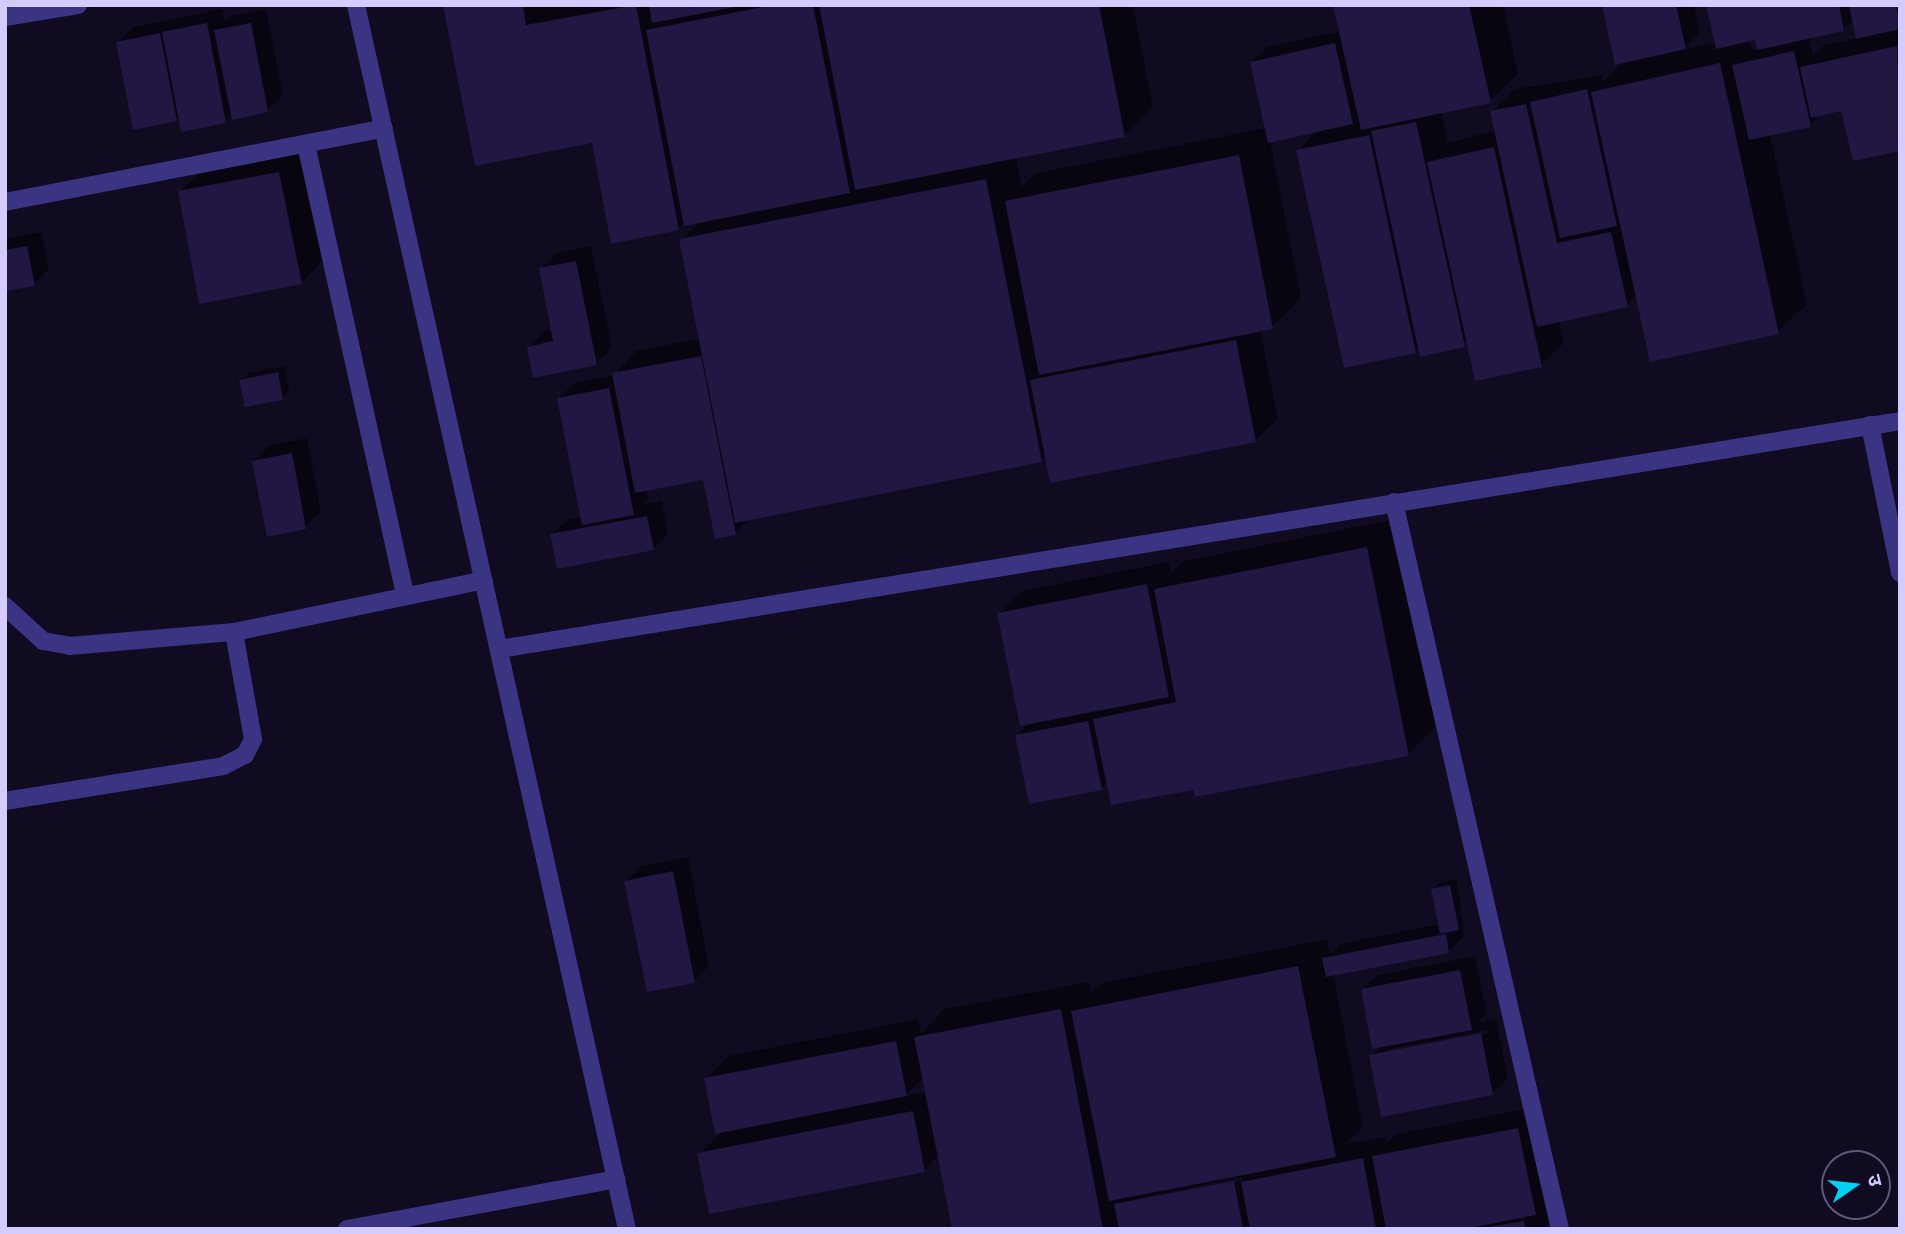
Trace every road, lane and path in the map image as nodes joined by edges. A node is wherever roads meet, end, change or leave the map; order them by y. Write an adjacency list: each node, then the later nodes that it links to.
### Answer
1 (78, 5): 3 (street)
2 (356, 5): 4 (street)
3 (5, 17)
4 (384, 128): 5 (street); 11 (street)
5 (306, 144): 6 (street); 12 (street)
6 (5, 202)
7 (1900, 421): 8 (street)
8 (1870, 425): 9 (street); 10 (street)
9 (1394, 502): 15 (street); 20 (street)
10 (1900, 573)
11 (484, 580): 12 (street); 15 (street)
12 (405, 596): 14 (street)
13 (5, 606): 14 (street)
14 (234, 632): 16 (street)
15 (499, 649): 17 (street)
16 (5, 801)
17 (616, 1179): 18 (street); 19 (street)
18 (347, 1229)
19 (627, 1229)
20 (1559, 1229)

